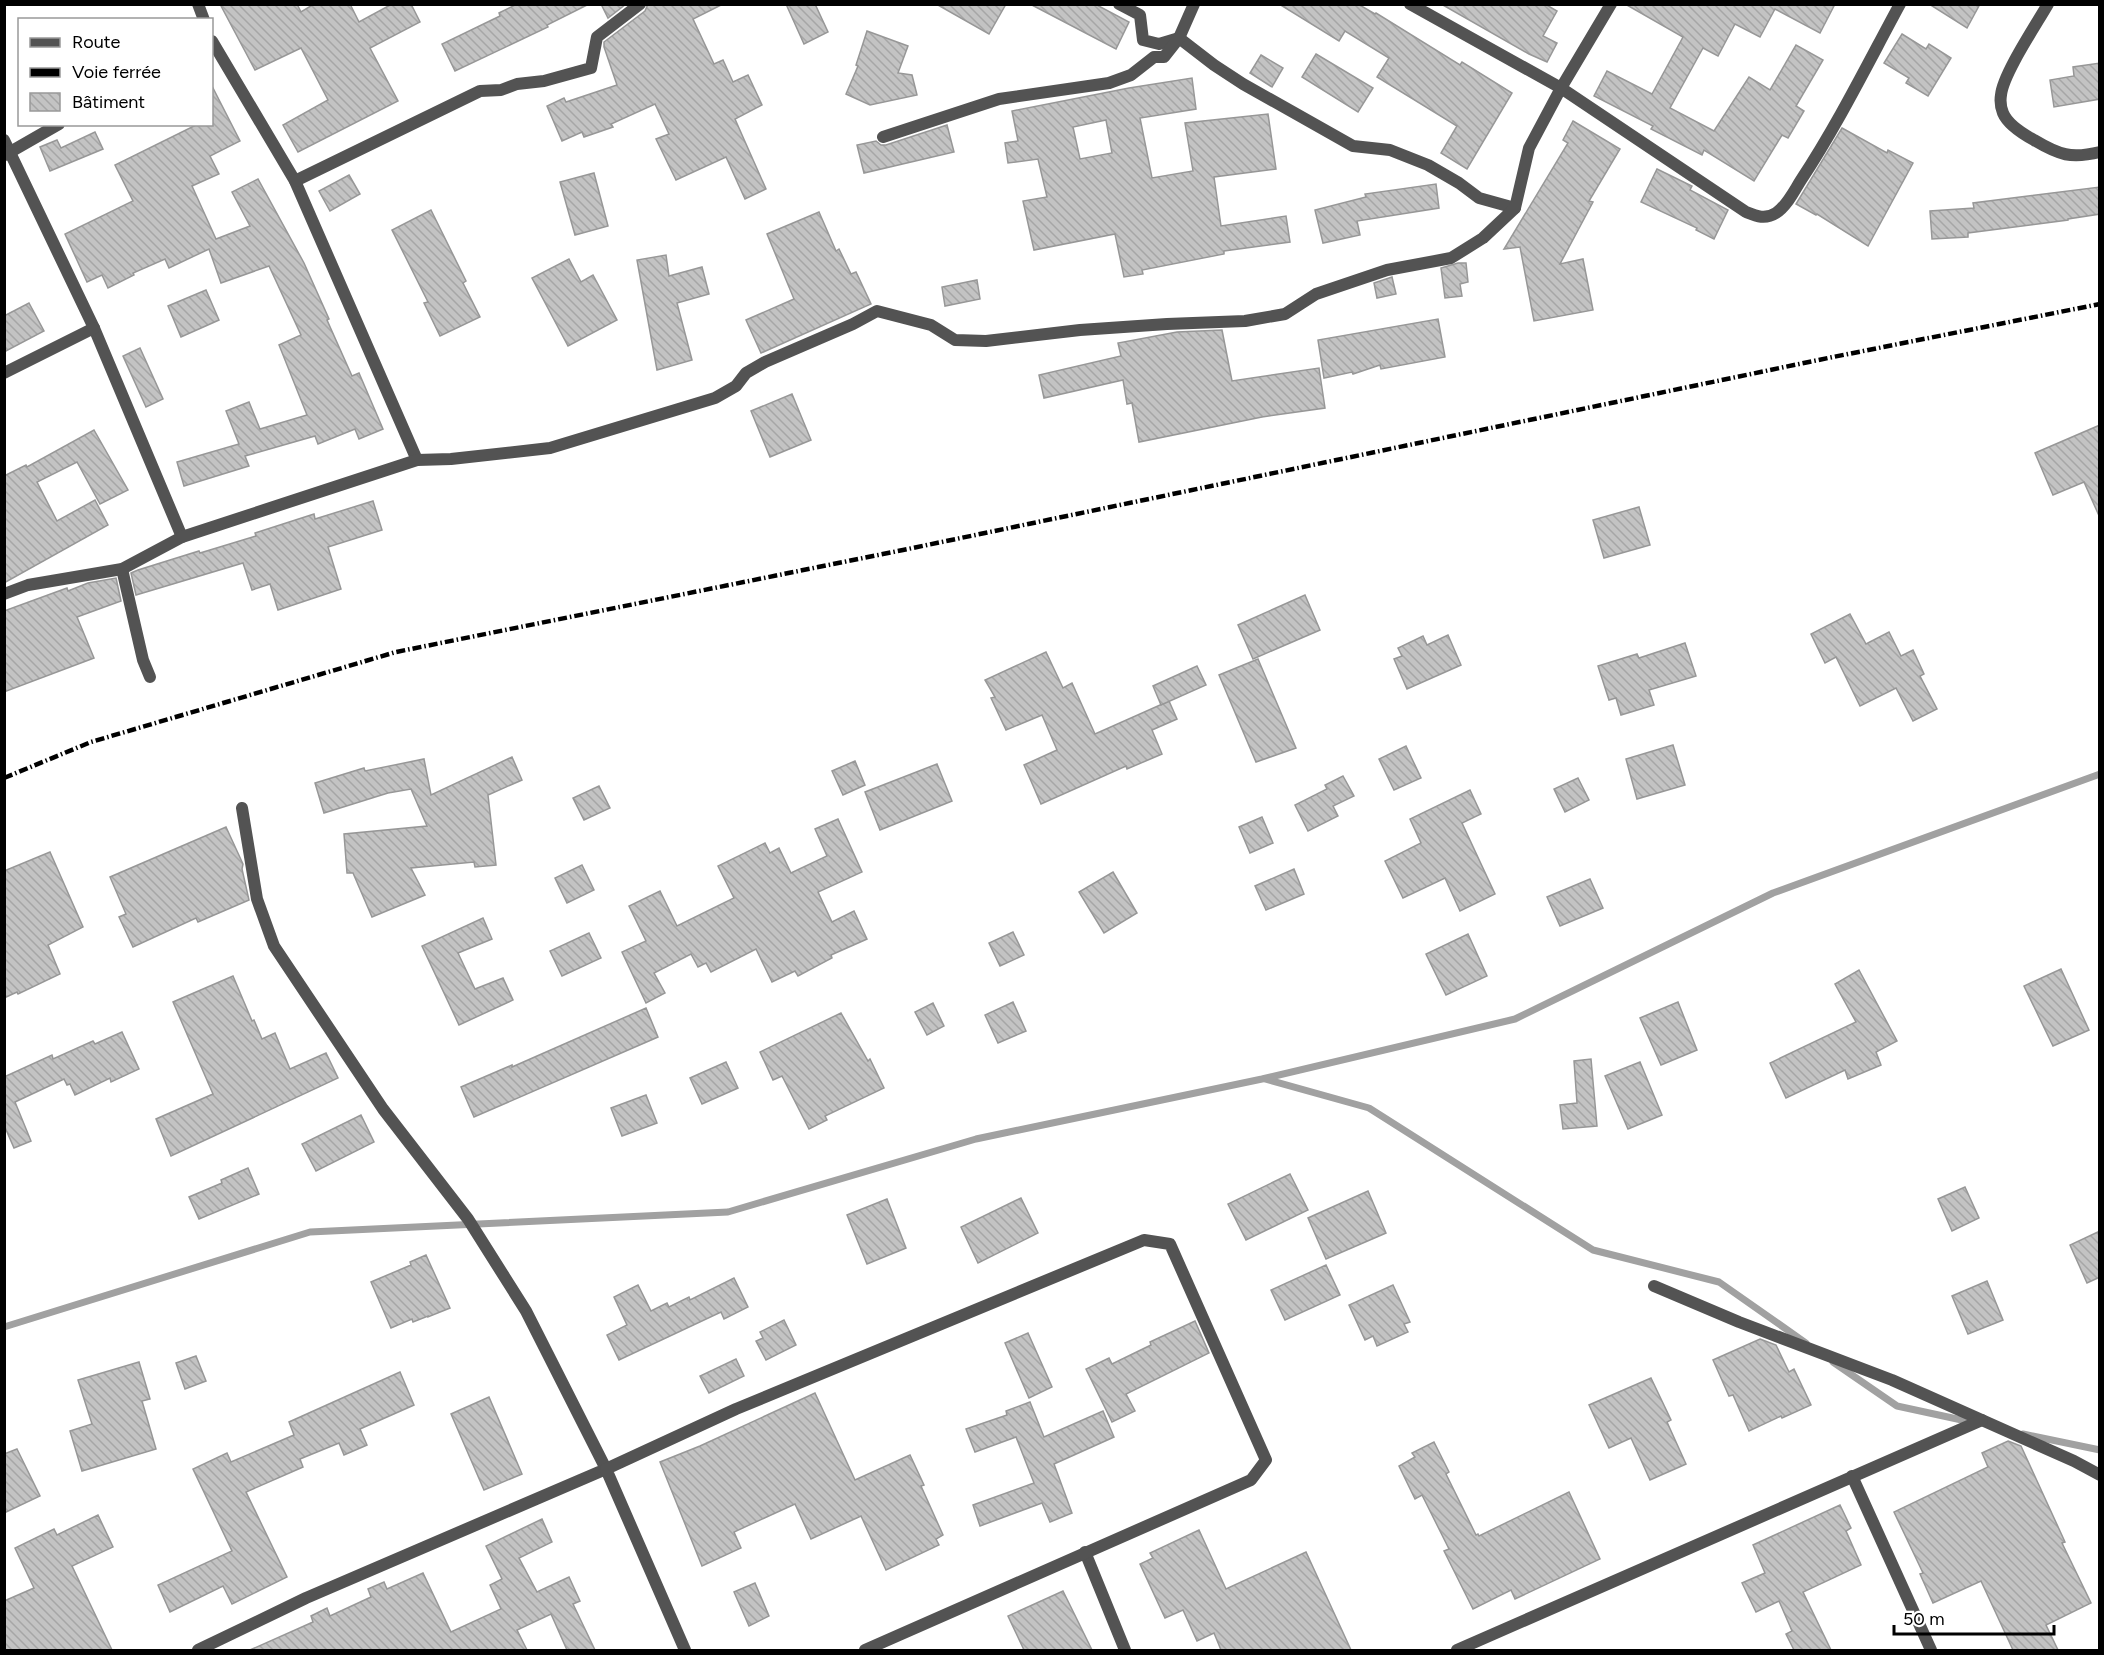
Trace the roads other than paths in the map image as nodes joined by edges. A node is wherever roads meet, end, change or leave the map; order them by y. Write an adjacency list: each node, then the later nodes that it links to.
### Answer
1 (640, 4): 16 (street)
2 (1119, 4): 8 (street)
3 (1194, 4): 8 (street)
4 (1410, 4): 10 (street)
5 (1611, 4): 10 (street)
6 (1900, 4): 10 (street)
7 (2048, 4): 14 (street)
8 (1179, 38): 12 (street); 17 (street)
9 (213, 43): 16 (street)
10 (1561, 88): 17 (street)
11 (56, 126): 15 (street)
12 (883, 137)
13 (4, 140): 15 (street)
14 (2100, 152)
15 (8, 154): 18 (street)
16 (295, 181): 20 (street)
17 (1515, 208): 20 (street)
18 (94, 328): 19 (street); 21 (street)
19 (4, 373)
20 (417, 460): 21 (street)
21 (182, 537): 22 (street)
22 (122, 569): 23 (street); 24 (street)
23 (4, 594)
24 (150, 677)
25 (242, 808): 28 (street)
26 (1653, 1286): 27 (street)
27 (1982, 1420): 29 (street); 30 (street)
28 (606, 1469): 31 (street); 32 (street); 33 (street)
29 (2100, 1475)
30 (1852, 1476): 36 (street); 37 (street)
31 (1085, 1552): 34 (street); 35 (street)
32 (198, 1650)
33 (685, 1650)
34 (865, 1650)
35 (1125, 1650)
36 (1457, 1650)
37 (1931, 1650)

